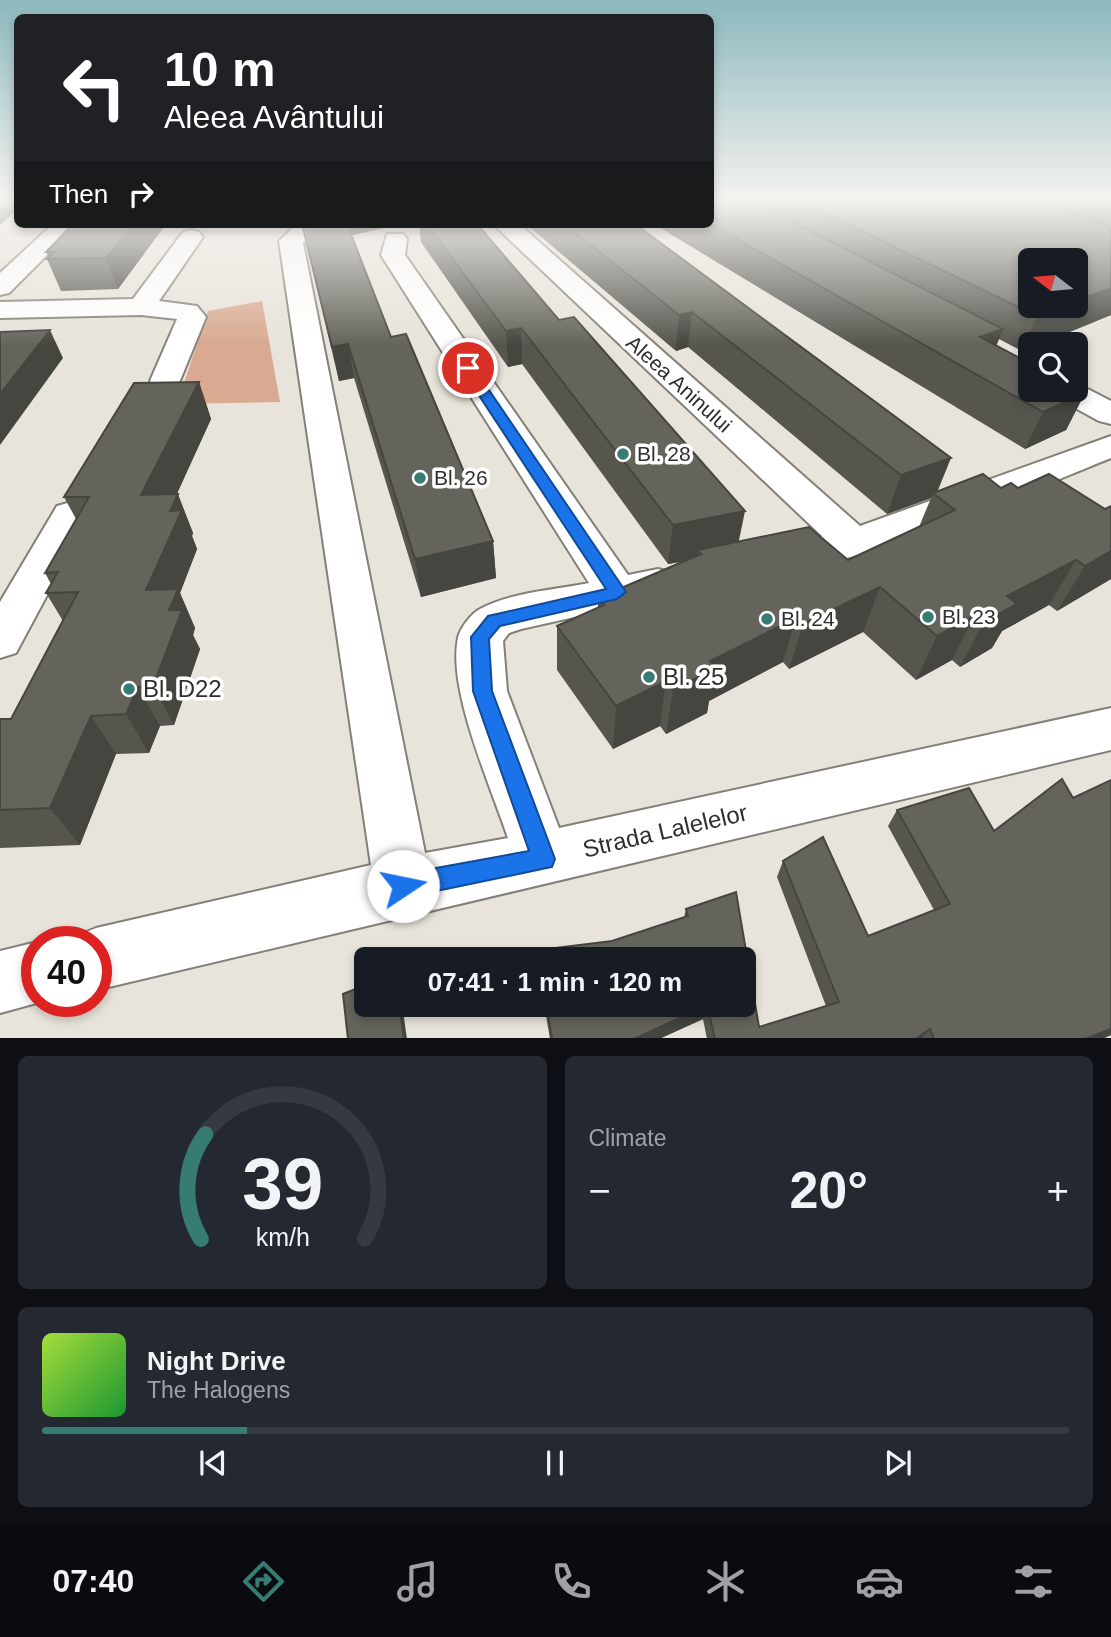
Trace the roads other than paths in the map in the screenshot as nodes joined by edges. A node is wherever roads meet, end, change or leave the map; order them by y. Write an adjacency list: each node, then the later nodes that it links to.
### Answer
1 (41, 247): 6 (street)
2 (184, 247): 7 (street)
3 (292, 247): 21 (street)
4 (398, 247): 17 (street)
5 (531, 247): 14 (street, Aleea Aninului)
6 (0, 287)
7 (141, 307): 8 (street); 9 (street)
8 (0, 310)
9 (166, 381)
10 (1088, 402): 11 (street)
11 (1111, 414)
12 (1111, 446): 14 (street)
13 (71, 515): 18 (street)
14 (853, 543): 15 (street)
15 (748, 565)
16 (696, 576): 17 (street)
17 (617, 592): 20 (street)
18 (0, 641)
19 (1111, 729): 20 (street, Strada Lalelelor)
20 (544, 859): 21 (street, Strada Lalelelor)
21 (403, 886): 22 (street, Strada Lalelelor)
22 (112, 955)
23 (21, 977): 24 (street)
24 (0, 982)

